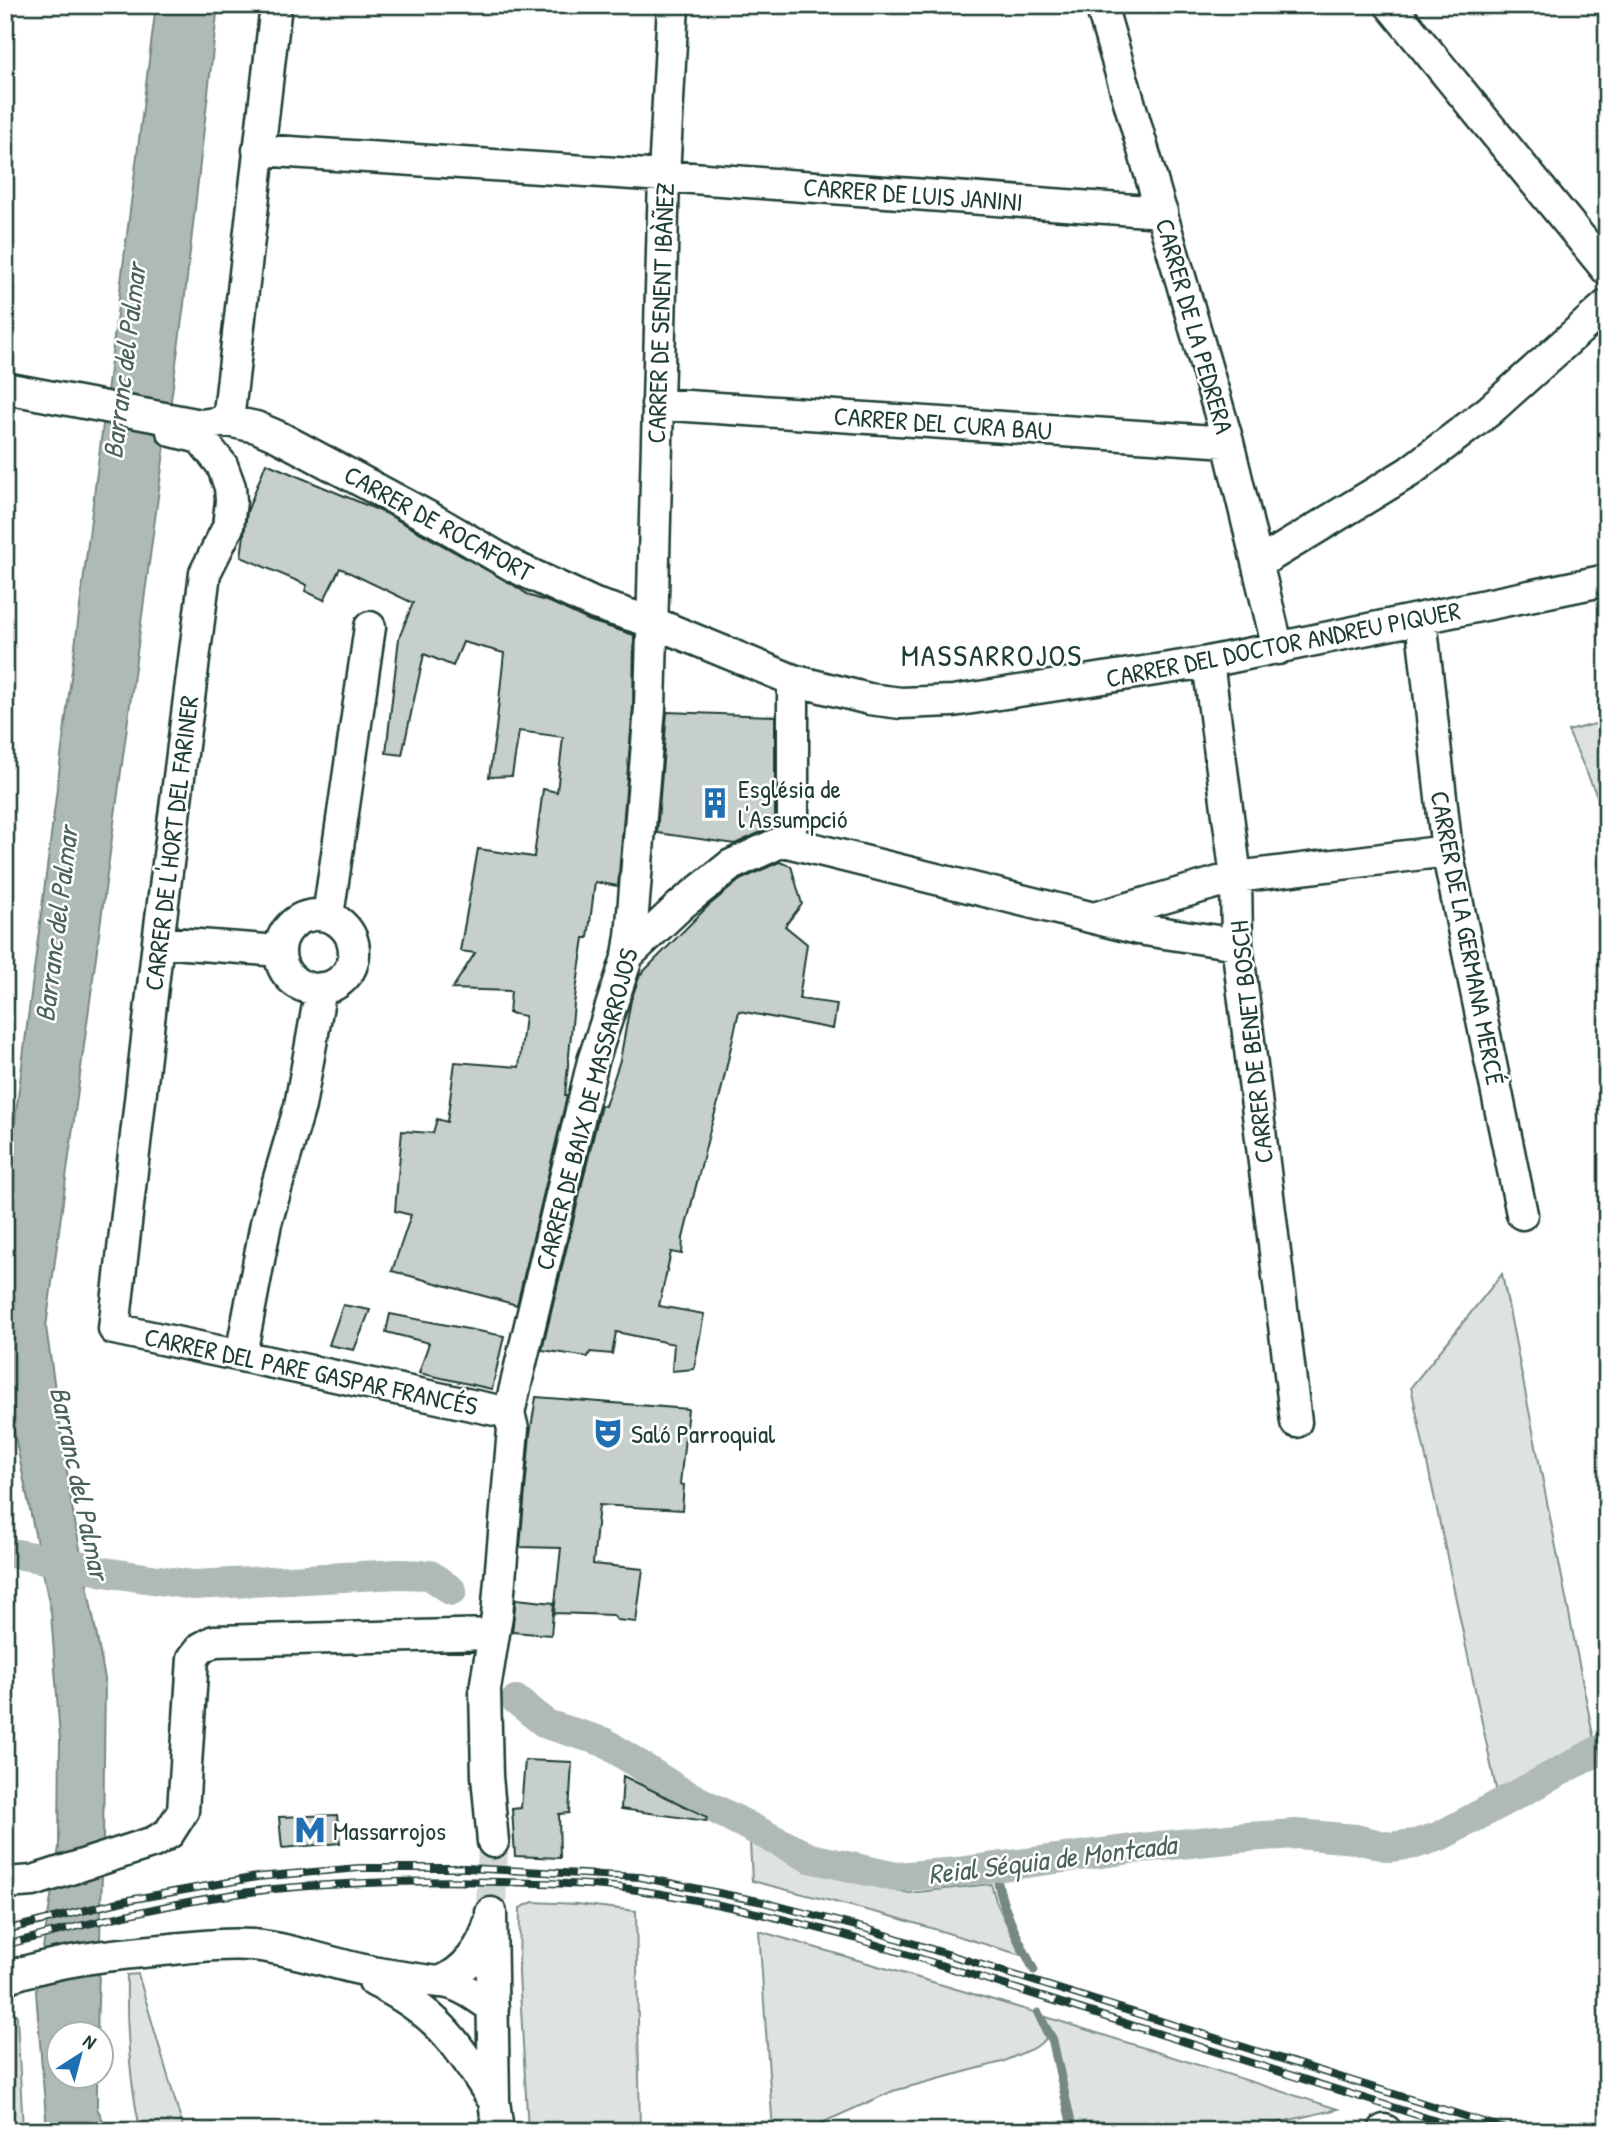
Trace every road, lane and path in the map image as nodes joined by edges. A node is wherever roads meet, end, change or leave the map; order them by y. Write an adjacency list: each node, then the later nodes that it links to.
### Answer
1 (276, 5): 5 (street)
2 (673, 5): 6 (street, CARRER DE SENENT IBÀÑEZ)
3 (1101, 5): 7 (street, CARRER DE LA PEDRERA)
4 (1393, 6): 8 (street)
5 (258, 150): 6 (street, CARRER DE LUIS JANINI); 12 (street)
6 (664, 176): 7 (street, CARRER DE LUIS JANINI); 11 (street, CARRER DE SENENT IBÀÑEZ)
7 (1162, 212): 13 (street, CARRER DE LA PEDRERA)
8 (1607, 270)
9 (1607, 305): 14 (street)
10 (5, 388): 12 (street, CARRER DE ROCAFORT)
11 (657, 404): 13 (street, CARRER DEL CURA BAU); 17 (street, CARRER DE SENENT IBÀÑEZ)
12 (210, 428): 17 (street, CARRER DE ROCAFORT); 27 (street, CARRER DE L'HORT DEL FARINER)
13 (1228, 442): 14 (street, CARRER DE LA PEDRERA)
14 (1259, 562): 19 (street, CARRER DE LA PEDRERA)
15 (1607, 580): 16 (street, CARRER DEL DOCTOR ANDREU PIQUER)
16 (1421, 619): 19 (street, CARRER DEL DOCTOR ANDREU PIQUER); 23 (street, CARRER DE LA GERMANA MERCÉ)
17 (652, 622): 21 (street, CARRER DE ROCAFORT); 30 (street, CARRER DE BAIX DE MASSARROJOS)
18 (370, 626): 25 (street)
19 (1278, 649): 20 (street, CARRER DEL DOCTOR ANDREU PIQUER)
20 (1208, 662): 21 (street, CARRER DEL DOCTOR ANDREU PIQUER); 24 (street, CARRER DE BENET BOSCH)
21 (793, 680): 22 (street)
22 (783, 841): 26 (street); 30 (street)
23 (1447, 851): 24 (street); 32 (street, CARRER DE LA GERMANA MERCÉ)
24 (1236, 877): 26 (street); 28 (street, CARRER DE BENET BOSCH)
25 (328, 916): 29 (street); 31 (street)
26 (1095, 918): 28 (street)
27 (158, 942): 29 (street); 33 (street, CARRER DE L'HORT DEL FARINER)
28 (1237, 944): 36 (street, CARRER DE BENET BOSCH)
29 (280, 951): 31 (street)
30 (628, 955): 35 (street, CARRER DE BAIX DE MASSARROJOS)
31 (321, 988): 34 (street)
32 (1522, 1214)
33 (114, 1328): 34 (street, CARRER DEL PARE GASPAR FRANCÉS)
34 (241, 1355): 35 (street, CARRER DEL PARE GASPAR FRANCÉS)
35 (509, 1413): 37 (street, CARRER DE BAIX DE MASSARROJOS)
36 (1296, 1422)
37 (494, 1633): 38 (street, CARRER DE BAIX DE MASSARROJOS); 39 (street)
38 (493, 1842)
39 (5, 1882)
40 (335, 1964): 41 (street); 42 (street); 44 (street)
41 (5, 1978)
42 (442, 1982): 43 (street); 43 (street)
43 (493, 2008): 44 (street); 45 (street)
44 (438, 2024): 45 (street)
45 (494, 2101): 46 (street)
46 (498, 2131)

